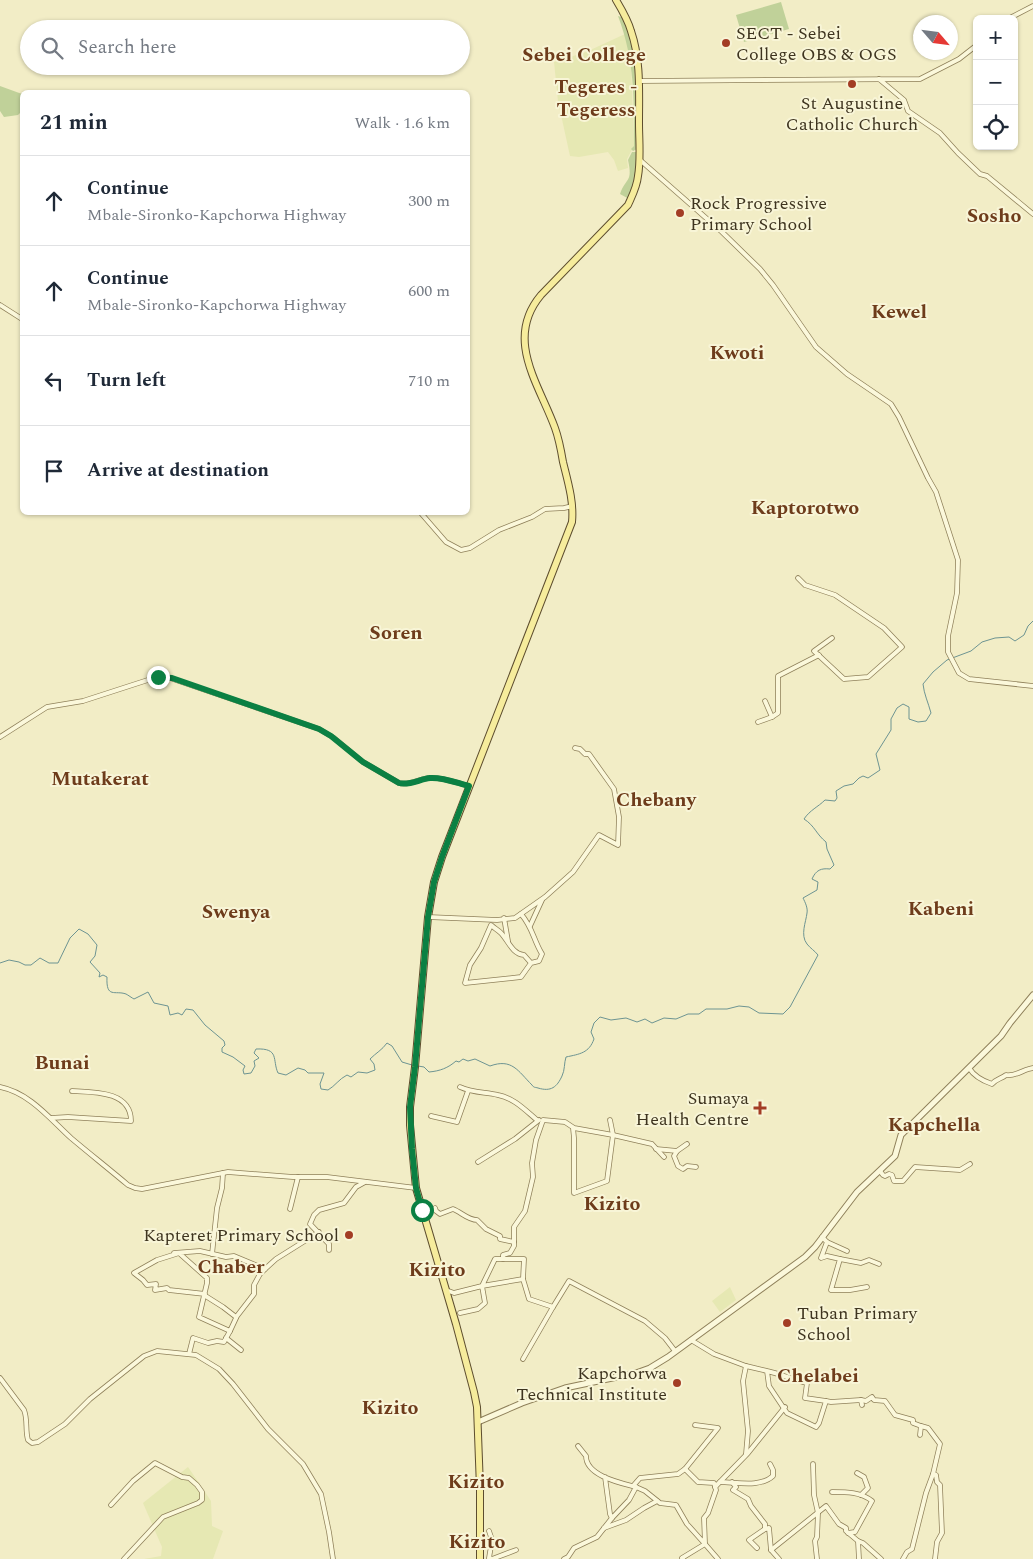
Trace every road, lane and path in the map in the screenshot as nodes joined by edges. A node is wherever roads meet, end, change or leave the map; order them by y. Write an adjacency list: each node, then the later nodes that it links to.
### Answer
1 (616, 0): 6 (main road)
2 (1033, 6): 3 (street)
3 (1016, 15)
4 (973, 49): 5 (street)
5 (879, 79): 6 (street); 8 (street)
6 (639, 81): 7 (main road)
7 (640, 160): 11 (main road); 16 (street)
8 (1033, 214)
9 (0, 305): 10 (street)
10 (20, 318)
11 (573, 506): 12 (street); 22 (main road)
12 (423, 515)
13 (798, 578): 15 (street)
14 (832, 638): 15 (street)
15 (819, 655): 18 (street)
16 (1033, 686)
17 (765, 700): 18 (street)
18 (772, 717): 19 (street)
19 (758, 722)
20 (0, 736): 22 (street)
21 (576, 748): 23 (street)
22 (469, 786): 25 (main road)
23 (542, 900): 24 (street); 27 (street)
24 (521, 914): 26 (street); 27 (street)
25 (428, 917): 26 (street); 55 (main road)
26 (505, 919): 28 (street)
27 (530, 926): 29 (street)
28 (508, 941): 29 (street); 29 (street)
29 (531, 963)
30 (1033, 995): 31 (street)
31 (969, 1068): 32 (street); 51 (street)
32 (1033, 1068)
33 (0, 1087): 38 (street)
34 (460, 1087): 36 (street)
35 (72, 1091): 38 (street)
36 (468, 1091): 37 (street); 39 (street)
37 (431, 1116)
38 (50, 1118): 52 (street)
39 (537, 1120): 40 (street); 48 (street)
40 (543, 1120): 42 (street); 60 (street)
41 (610, 1120): 43 (street)
42 (572, 1128): 43 (street); 43 (street)
43 (613, 1135): 45 (street)
44 (687, 1144): 46 (street)
45 (656, 1149): 46 (street); 47 (street)
46 (677, 1151): 50 (street)
47 (664, 1157)
48 (478, 1162)
49 (970, 1164): 51 (street)
50 (696, 1168)
51 (880, 1171): 59 (street)
52 (223, 1173): 53 (street); 66 (street)
53 (298, 1177): 54 (street); 57 (street)
54 (365, 1182): 55 (street); 58 (street)
55 (416, 1188): 74 (main road)
56 (435, 1208): 60 (street)
57 (290, 1209)
58 (319, 1232): 62 (street); 70 (street)
59 (822, 1237): 61 (street); 81 (street)
60 (514, 1242): 67 (street)
61 (827, 1242): 63 (street); 68 (street)
62 (329, 1250)
63 (847, 1251)
64 (179, 1252): 65 (street); 66 (street); 75 (street); 75 (street)
65 (174, 1253)
66 (212, 1254): 70 (street)
67 (503, 1259): 71 (street); 72 (street)
68 (840, 1259): 69 (street); 73 (street)
69 (879, 1264)
70 (265, 1269): 78 (street)
71 (523, 1279): 72 (street); 76 (street)
72 (482, 1286): 74 (street); 77 (street)
73 (867, 1287)
74 (446, 1290): 91 (main road)
75 (204, 1294): 78 (street); 79 (street)
76 (553, 1307): 83 (street); 85 (street)
77 (460, 1313)
78 (236, 1318): 79 (street)
79 (230, 1331): 80 (street)
80 (226, 1338): 82 (street); 84 (street)
81 (691, 1340): 83 (street); 86 (street)
82 (241, 1350)
83 (675, 1351): 91 (street)
84 (189, 1354): 88 (street); 123 (street)
85 (522, 1359)
86 (746, 1366): 87 (street); 96 (street)
87 (767, 1372): 89 (street); 90 (street)
88 (0, 1378)
89 (826, 1401): 90 (street); 93 (street)
90 (784, 1407): 96 (street)
91 (478, 1422): 124 (main road)
92 (695, 1425): 99 (street)
93 (921, 1426): 94 (street); 101 (street)
94 (920, 1435)
95 (578, 1446): 102 (street)
96 (746, 1454): 103 (street)
97 (770, 1464): 104 (street)
98 (813, 1464): 111 (street)
99 (684, 1468): 105 (street); 106 (street)
100 (857, 1473): 108 (street)
101 (933, 1474): 132 (street); 133 (street)
102 (605, 1477): 105 (street); 112 (street)
103 (720, 1482): 104 (street); 106 (street)
104 (732, 1482): 114 (street)
105 (634, 1487): 109 (street); 112 (street)
106 (715, 1488): 118 (street)
107 (832, 1492): 108 (street)
108 (861, 1495): 116 (street)
109 (658, 1501): 113 (street); 118 (street)
110 (111, 1506): 122 (street)
111 (818, 1512): 116 (street); 121 (street); 129 (street)
112 (612, 1518): 113 (street)
113 (602, 1529): 125 (street)
114 (765, 1529): 119 (street); 121 (street)
115 (489, 1532): 120 (street)
116 (848, 1533): 117 (street)
117 (858, 1541): 130 (street); 131 (street)
118 (705, 1544): 126 (street); 127 (street)
119 (757, 1548)
120 (516, 1550)
121 (771, 1550): 128 (street)
122 (124, 1559)
123 (333, 1559)
124 (480, 1559)
125 (564, 1559)
126 (683, 1559)
127 (718, 1559)
128 (779, 1559)
129 (818, 1559)
130 (859, 1559)
131 (881, 1559)
132 (903, 1559)
133 (935, 1559)

